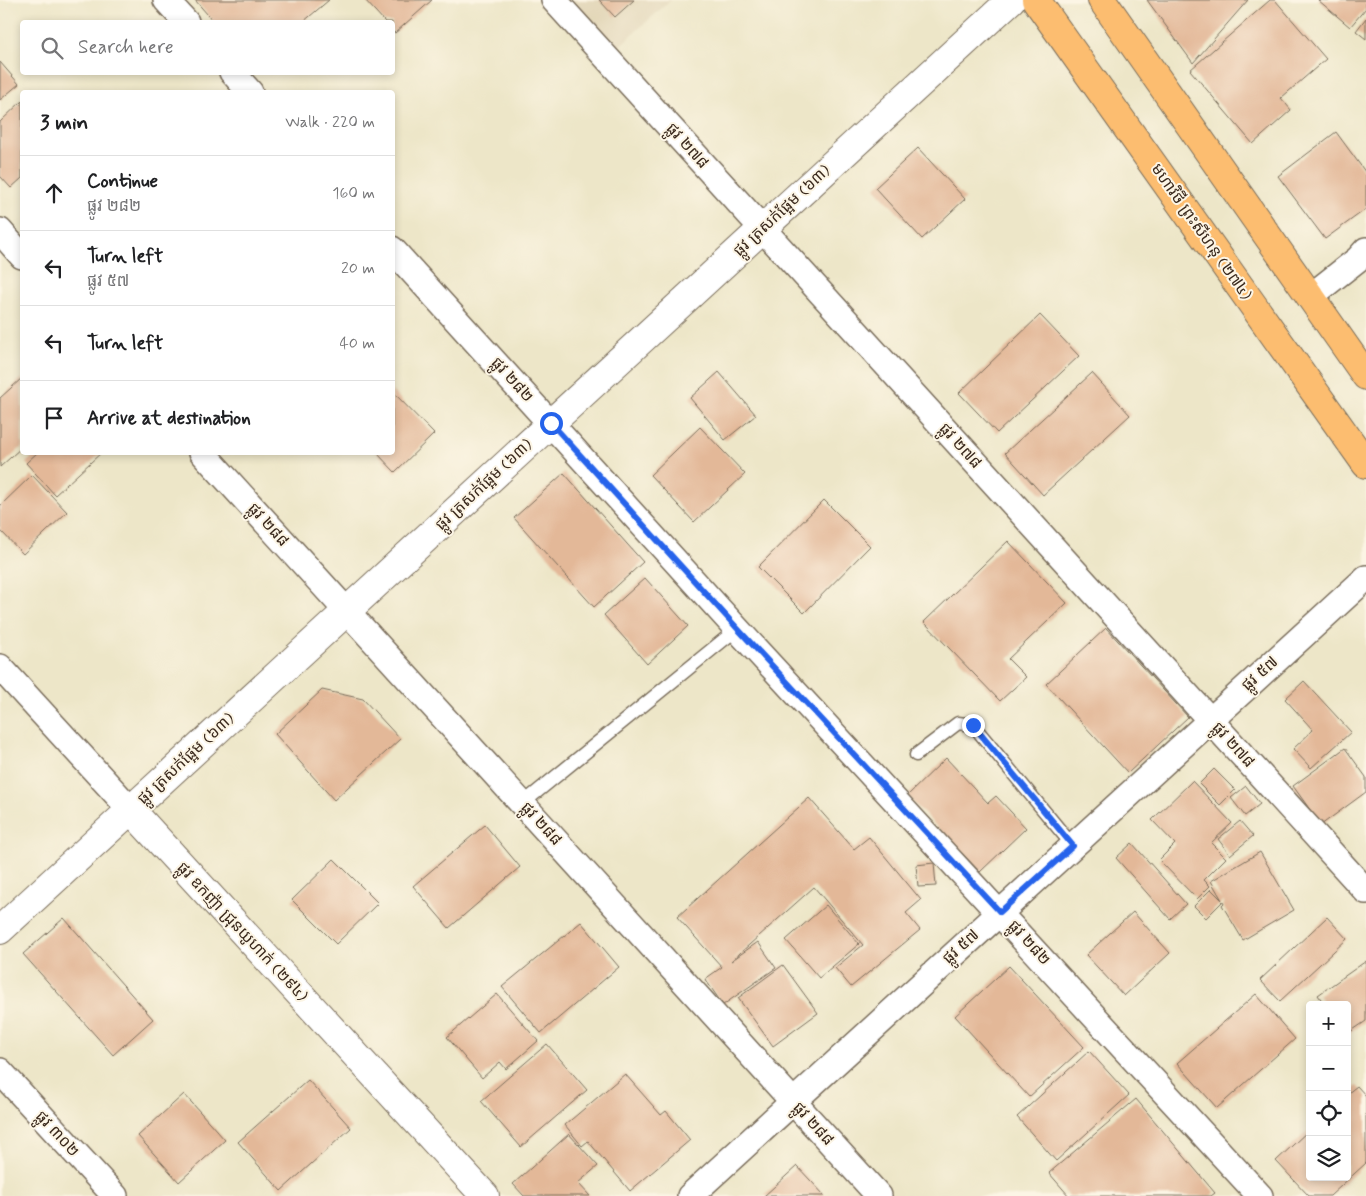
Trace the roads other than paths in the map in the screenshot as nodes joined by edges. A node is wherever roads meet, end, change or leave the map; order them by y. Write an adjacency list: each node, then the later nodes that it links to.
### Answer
1 (166, 0): 6 (street)
2 (554, 0): 9 (street, ផ្លូវ ២៧៨)
3 (1011, 0): 9 (street, ផ្លូវ ត្រសក់ផ្អែម (៦៣))
4 (1036, 0): 18 (main road, មហាវិថី ព្រះសីហនុ (២៧៤))
5 (1102, 0): 14 (main road)
6 (184, 20)
7 (235, 75): 8 (street)
8 (248, 90)
9 (762, 229): 16 (street, ផ្លូវ ត្រសក់ផ្អែម (៦៣)); 23 (street, ផ្លូវ ២៧៨)
10 (0, 231): 13 (street)
11 (1366, 250): 14 (street)
12 (395, 251): 16 (street, ផ្លូវ ២៨២)
13 (20, 254)
14 (1311, 296): 15 (main road)
15 (1366, 376)
16 (551, 423): 20 (street, ផ្លូវ ត្រសក់ផ្អែម (៦៣)); 21 (street, ផ្លូវ ២៨២)
17 (205, 455): 20 (street, ផ្លូវ ២៨៨)
18 (1366, 464)
19 (1366, 578): 23 (street, ផ្លូវ ៥៧)
20 (347, 611): 25 (street, ផ្លូវ ២៨៨); 26 (street, ផ្លូវ ត្រសក់ផ្អែម (៦៣))
21 (737, 628): 25 (lane); 29 (street, ផ្លូវ ២៨២)
22 (0, 667): 26 (street, ផ្លូវ ឧកញ៉ា ជ្រុនយូហាក់ (២៩៤))
23 (1210, 720): 27 (street, ផ្លូវ ៥៧); 28 (street, ផ្លូវ ២៧៨)
24 (916, 755): 27 (lane)
25 (522, 804): 32 (street, ផ្លូវ ២៨៨)
26 (131, 810): 30 (street, ផ្លូវ ត្រសក់ផ្អែម (៦៣)); 34 (street, ផ្លូវ ឧកញ៉ា ជ្រុនយូហាក់ (២៩៤))
27 (1073, 846): 29 (street, ផ្លូវ ៥៧)
28 (1366, 891)
29 (1000, 912): 32 (street, ផ្លូវ ៥៧); 37 (street, ផ្លូវ ២៨២)
30 (0, 930)
31 (0, 1071): 33 (street, ផ្លូវ ៣០២)
32 (793, 1101): 35 (street, ផ្លូវ ៥៧); 36 (street, ផ្លូវ ២៨៨)
33 (115, 1196)
34 (485, 1196)
35 (690, 1196)
36 (879, 1196)
37 (1260, 1196)

